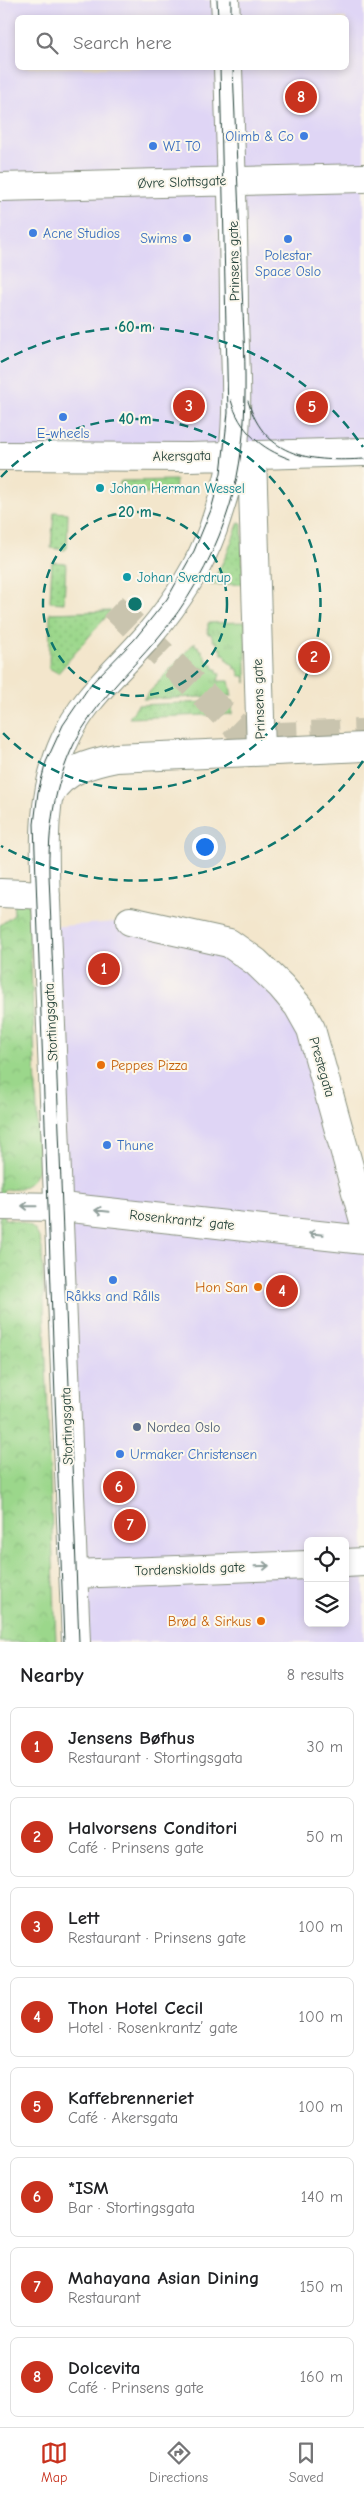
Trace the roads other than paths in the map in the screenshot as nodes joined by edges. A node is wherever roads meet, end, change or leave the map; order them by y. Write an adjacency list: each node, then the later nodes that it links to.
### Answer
1 (225, 0): 2 (street)
2 (226, 15)
3 (228, 70): 5 (street, Prinsens gate)
4 (364, 178): 5 (street, Øvre Slottsgate)
5 (232, 181): 6 (street, Øvre Slottsgate); 8 (street, Prinsens gate)
6 (0, 187)
7 (364, 452): 8 (street, Akersgata)
8 (242, 455): 9 (street, Akersgata); 11 (street, Prinsens gate); 12 (street, Stortingsgata)
9 (0, 456)
10 (364, 748): 11 (street)
11 (261, 750): 12 (street, Prinsens gate)
12 (50, 794): 14 (street, Stortingsgata)
13 (0, 893): 14 (street)
14 (46, 895): 17 (street, Stortingsgata)
15 (130, 921): 18 (street, Prestegata)
16 (0, 1206): 17 (street, Rosenkrantz’ gate, one-way to 16)
17 (59, 1207): 18 (street, Rosenkrantz’ gate, one-way to 17); 22 (street, Stortingsgata)
18 (364, 1232)
19 (364, 1562): 20 (street)
20 (349, 1563)
21 (304, 1564): 22 (street, Tordenskiolds gate, one-way to 21)
22 (73, 1574): 23 (street, Stortingsgata)
23 (76, 1642)

